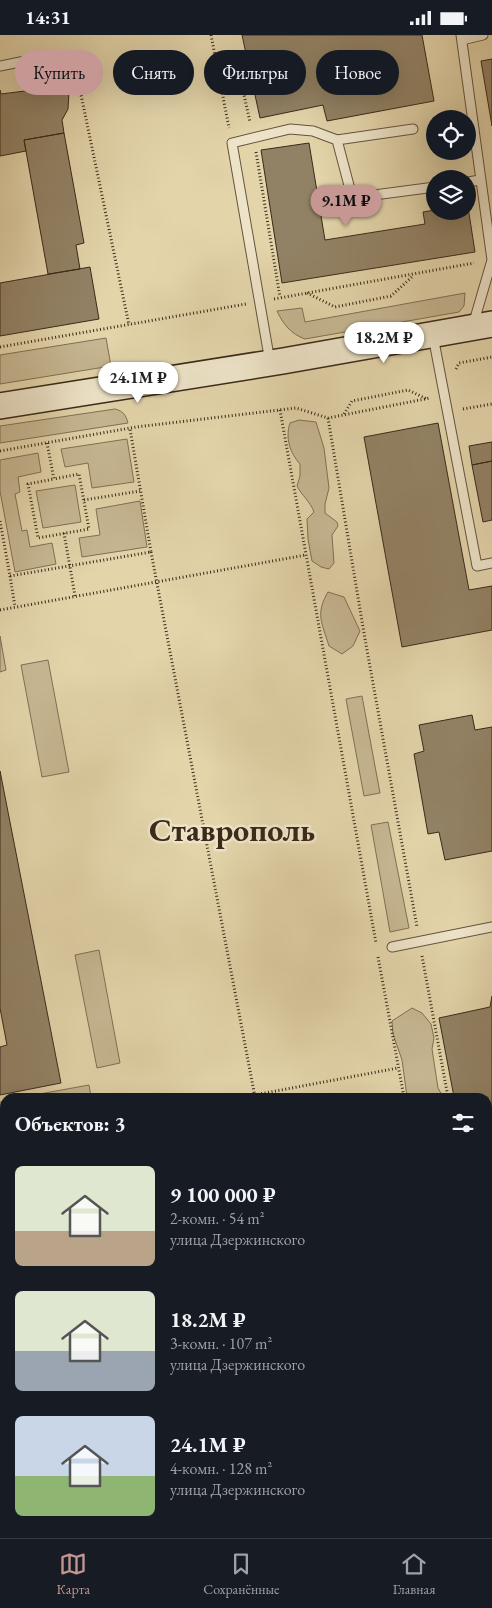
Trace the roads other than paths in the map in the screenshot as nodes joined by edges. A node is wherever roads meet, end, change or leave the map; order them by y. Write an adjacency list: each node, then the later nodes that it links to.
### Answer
1 (483, 35): 2 (lane)
2 (461, 37): 7 (lane)
3 (15, 63): 4 (lane)
4 (0, 66)
5 (413, 129): 6 (lane)
6 (337, 140): 9 (lane); 13 (lane)
7 (480, 180): 8 (lane); 10 (lane)
8 (476, 181)
9 (426, 188)
10 (489, 282): 11 (lane)
11 (482, 326): 12 (main road)
12 (433, 335): 13 (main road); 15 (lane)
13 (270, 363): 14 (main road)
14 (0, 406)
15 (492, 563)
16 (492, 927): 17 (lane)
17 (392, 947)

